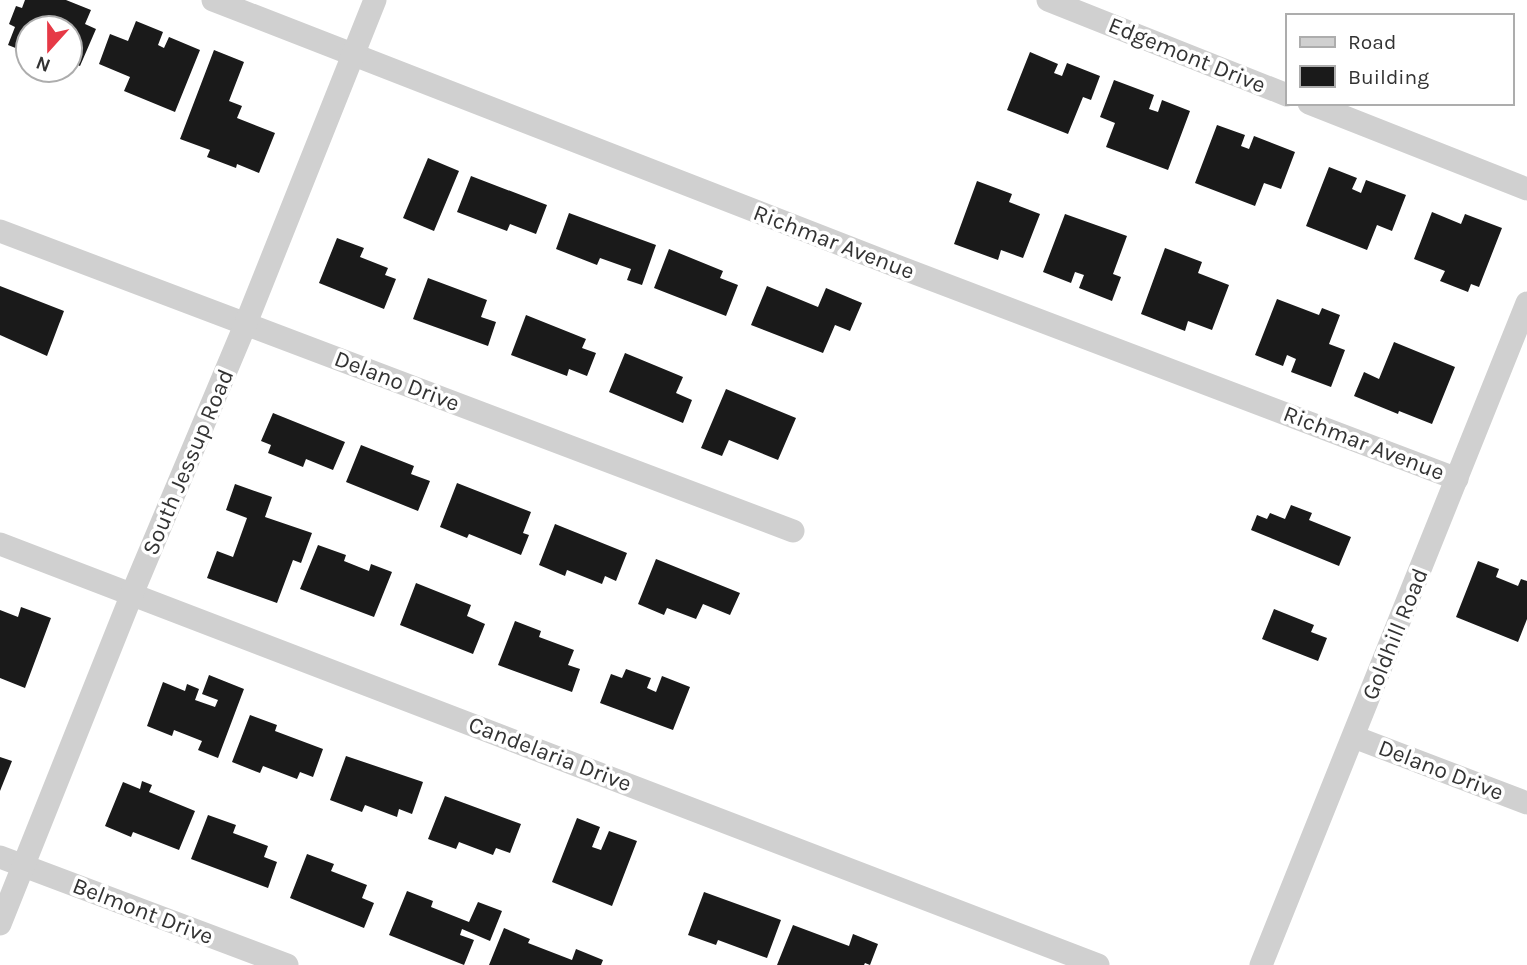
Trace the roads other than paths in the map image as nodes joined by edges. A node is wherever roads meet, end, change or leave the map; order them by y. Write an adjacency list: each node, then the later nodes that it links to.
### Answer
1 (213, 0): 4 (street, Richmar Avenue)
2 (375, 0): 4 (street, South Jessup Road)
3 (1048, 0): 5 (street, Edgemont Drive)
4 (353, 54): 10 (street, South Jessup Road); 11 (street, Richmar Avenue)
5 (1286, 95)
6 (1314, 105): 7 (street)
7 (1527, 189)
8 (0, 231): 10 (street, Delano Drive)
9 (1527, 303): 11 (street, Goldhill Road)
10 (246, 323): 12 (street, Delano Drive); 14 (street, South Jessup Road)
11 (1457, 479): 15 (street, Goldhill Road)
12 (793, 531)
13 (0, 544): 14 (street, Candelaria Drive)
14 (132, 594): 18 (street, South Jessup Road); 21 (street, Candelaria Drive)
15 (1354, 737): 16 (street, Delano Drive); 22 (street, Goldhill Road)
16 (1527, 803)
17 (0, 857): 18 (street, Belmont Drive)
18 (23, 866): 19 (street, South Jessup Road); 20 (street, Belmont Drive)
19 (0, 924)
20 (287, 965)
21 (1098, 965)
22 (1261, 965)

